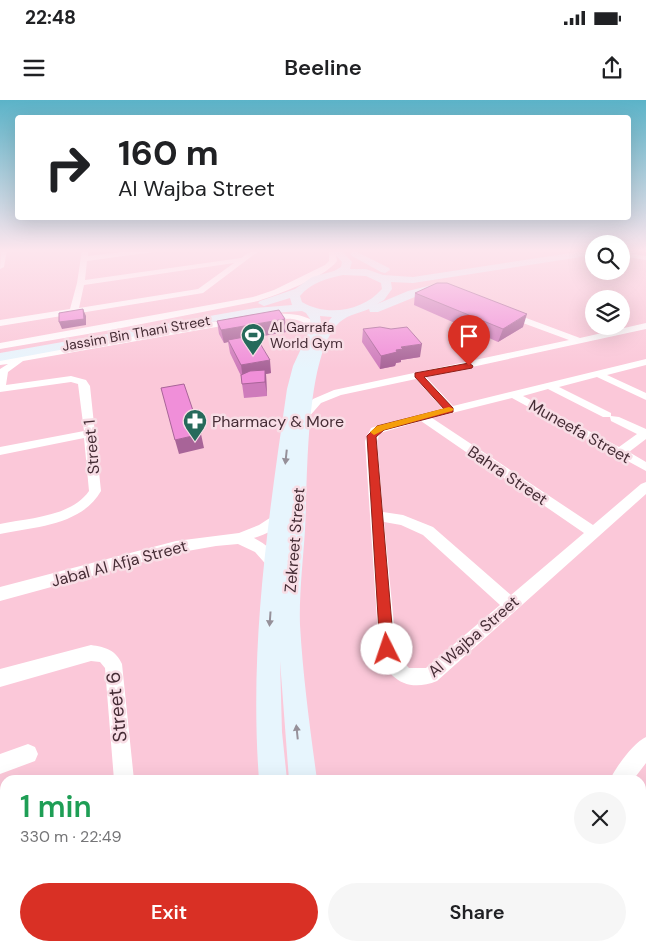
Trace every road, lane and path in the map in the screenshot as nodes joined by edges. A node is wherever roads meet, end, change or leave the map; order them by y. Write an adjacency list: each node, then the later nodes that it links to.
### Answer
1 (79, 290): 10 (street)
2 (202, 290): 10 (street)
3 (279, 290): 16 (street)
4 (386, 290): 9 (main road)
5 (399, 290): 9 (main road)
6 (420, 290): 7 (street); 13 (main road)
7 (441, 290)
8 (298, 291): 13 (main road); 17 (main road, Jassim Bin Thani Street)
9 (385, 293): 11 (main road, Jassim Bin Thani Street)
10 (74, 311): 14 (street)
11 (345, 312): 13 (main road, Jassim Bin Thani Street); 13 (main road, Zekreet Street)
12 (501, 312): 18 (street)
13 (312, 322): 17 (main road, Jassim Bin Thani Street); 19 (street); 29 (main road, Zekreet Street); 45 (main road, Zekreet Street, one-way to 45)
14 (0, 323)
15 (646, 326): 20 (street)
16 (111, 327): 17 (main road); 22 (street)
17 (146, 329): 19 (main road); 23 (main road, Jassim Bin Thani Street); 24 (main road, Jassim Bin Thani Street)
18 (547, 330): 20 (street); 21 (street)
19 (173, 332): 26 (street, Street 1)
20 (579, 341): 21 (street)
21 (565, 345): 28 (street)
22 (0, 346)
23 (0, 350)
24 (0, 357)
25 (646, 362): 27 (street, Al Wajba Street)
26 (1, 367): 31 (street, Street 1)
27 (598, 374): 30 (street, Al Wajba Street); 34 (street)
28 (418, 375): 32 (street); 35 (street)
29 (309, 376): 32 (street); 36 (main road, Zekreet Street)
30 (550, 386): 33 (street, Al Wajba Street); 39 (street)
31 (0, 389): 38 (street, Street 1)
32 (338, 392): 36 (street)
33 (514, 395): 35 (street, Al Wajba Street); 41 (street, Muneefa Street)
34 (646, 397)
35 (450, 410): 37 (street, Al Wajba Street)
36 (304, 416): 58 (main road, Zekreet Street, one-way to 36)
37 (422, 417): 44 (street, Al Wajba Street); 47 (street, Bahra Street)
38 (90, 433): 40 (street); 46 (street, Street 1)
39 (645, 434): 41 (street)
40 (0, 451)
41 (620, 453): 42 (street, Muneefa Street)
42 (646, 468)
43 (646, 487): 47 (street, Al Wajba Street)
44 (376, 516): 51 (street); 51 (street, Al Wajba Street)
45 (280, 517): 48 (street, Jabal Al Afja Street); 49 (main road, Zekreet Street)
46 (0, 529)
47 (594, 533): 51 (street, Al Wajba Street)
48 (240, 538): 49 (street); 50 (street, Jabal Al Afja Street)
49 (275, 564): 57 (main road, Zekreet Street, one-way to 57)
50 (0, 594)
51 (510, 604)
52 (0, 678): 56 (street, Street 6)
53 (646, 747): 59 (street)
54 (28, 754): 55 (street)
55 (0, 764)
56 (123, 775)
57 (272, 775)
58 (302, 775)
59 (624, 775)

